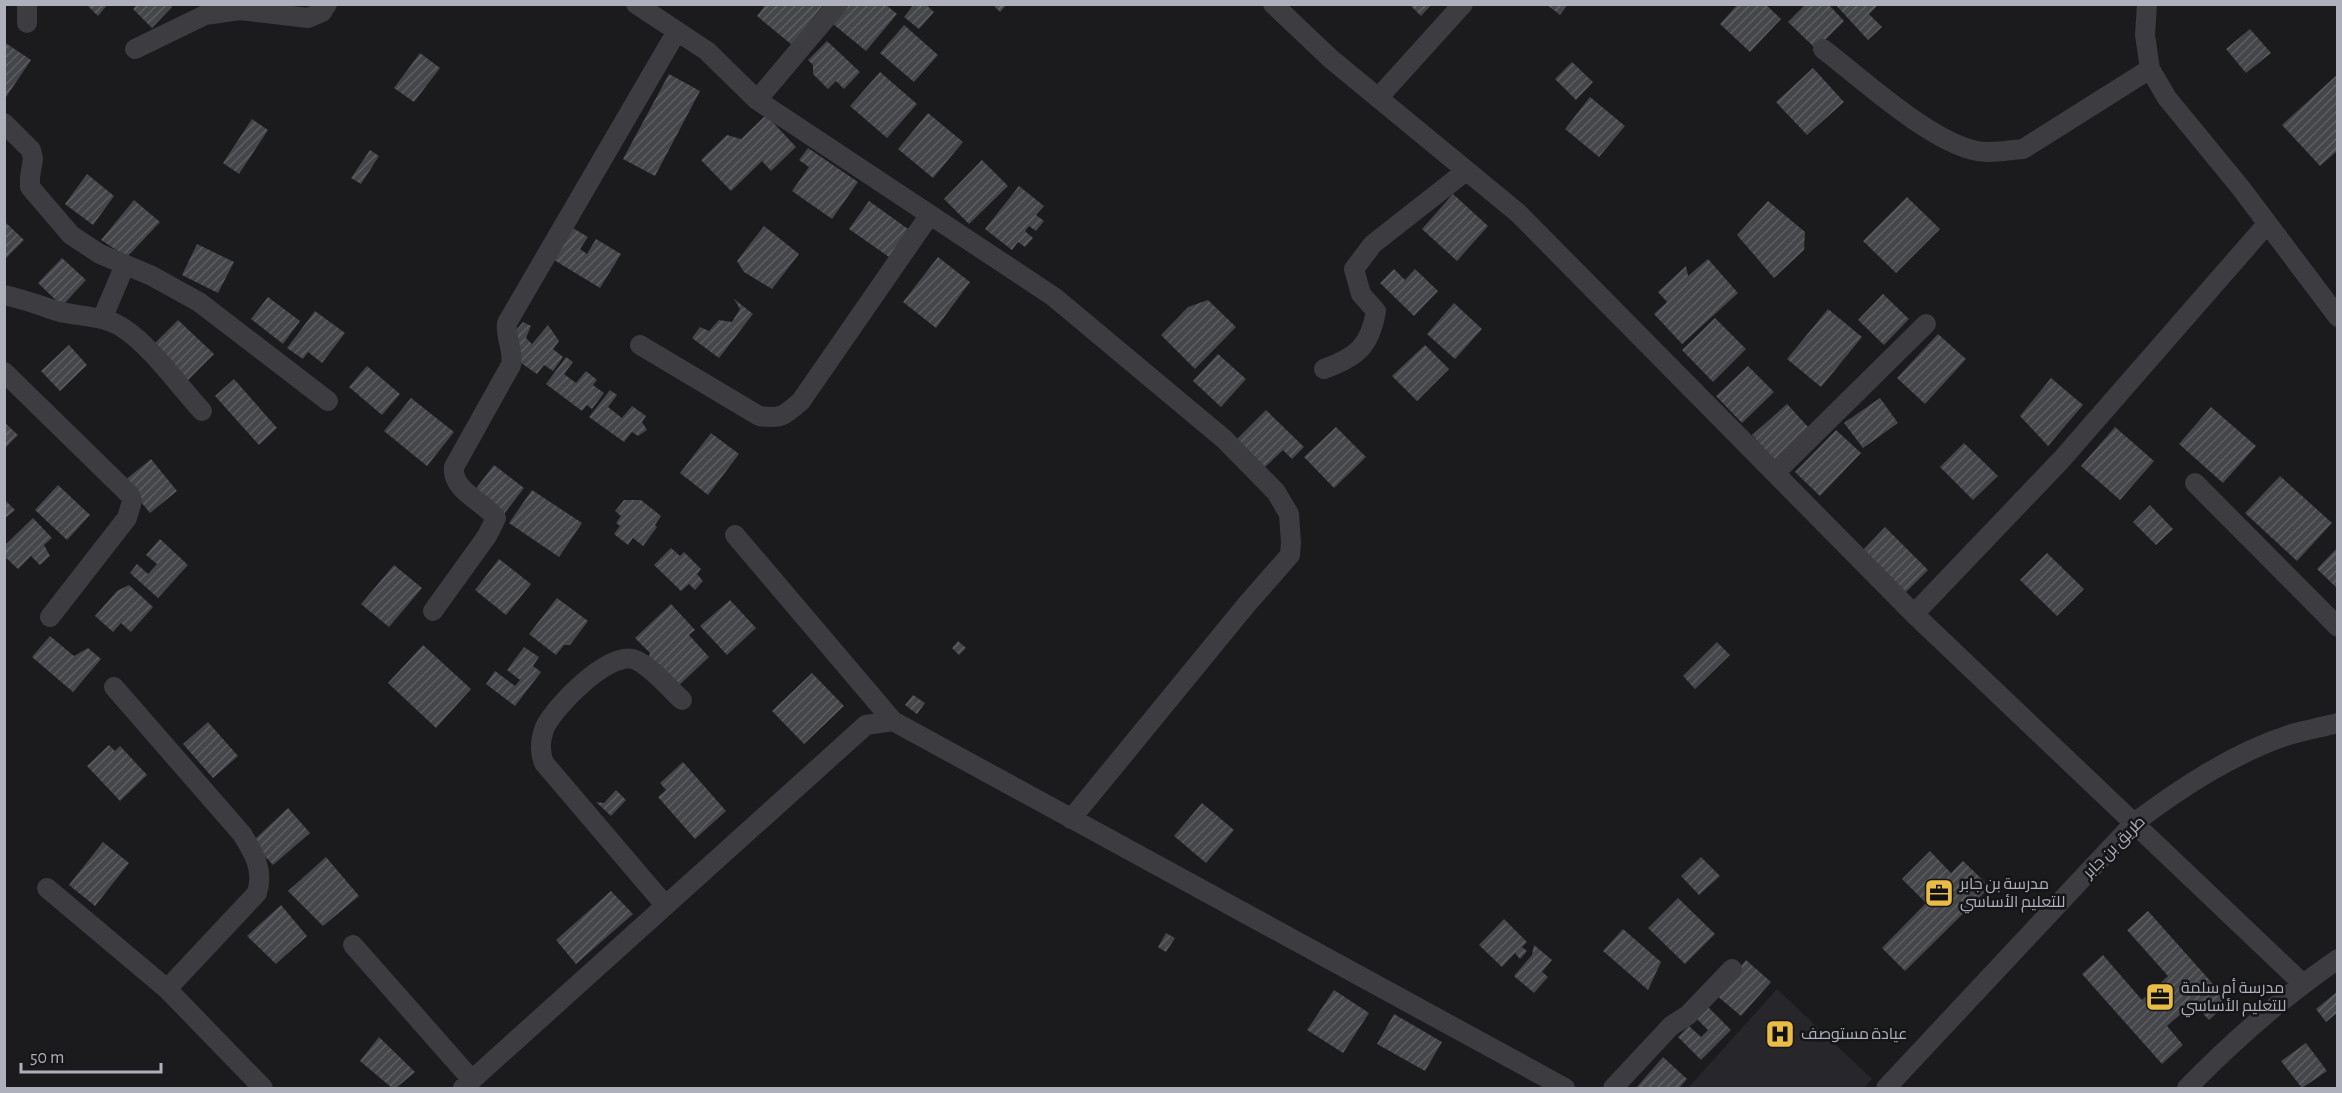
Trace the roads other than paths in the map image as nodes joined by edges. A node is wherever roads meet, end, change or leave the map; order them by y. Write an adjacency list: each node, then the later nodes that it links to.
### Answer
1 (327, 4): 9 (street)
2 (636, 4): 7 (street)
3 (838, 4): 12 (street)
4 (1272, 4): 11 (street)
5 (1463, 4): 11 (street)
6 (2147, 4): 10 (street)
7 (677, 31): 12 (street); 30 (street)
8 (1823, 48): 10 (street)
9 (135, 49)
10 (2150, 69): 16 (street)
11 (1378, 98): 14 (street)
12 (757, 100): 15 (street)
13 (4, 123): 17 (street)
14 (1466, 171): 23 (street); 27 (street)
15 (929, 216): 22 (street); 38 (street)
16 (2267, 224): 19 (street); 31 (street)
17 (125, 265): 20 (street); 25 (street)
18 (4, 295): 20 (street)
19 (2337, 317)
20 (102, 319): 26 (street)
21 (1926, 324): 27 (street)
22 (640, 345)
23 (1324, 369)
24 (4, 372): 32 (street)
25 (328, 401)
26 (202, 411)
27 (1775, 473): 31 (street)
28 (2195, 483): 33 (street)
29 (735, 535): 36 (street)
30 (433, 611)
31 (1914, 614): 39 (street)
32 (50, 617)
33 (2337, 627)
34 (114, 687): 46 (street)
35 (682, 700): 41 (street)
36 (893, 721): 38 (street); 41 (street)
37 (2337, 723): 39 (street, طريق بن جابر)
38 (1071, 819): 49 (street)
39 (2134, 823): 45 (street); 51 (street, طريق بن جابر)
40 (47, 888): 46 (street)
41 (665, 905): 47 (street)
42 (353, 945): 47 (street)
43 (2337, 959): 45 (street)
44 (1732, 969): 50 (street)
45 (2302, 983): 52 (street)
46 (167, 989): 48 (street)
47 (468, 1084)
48 (263, 1089)
49 (1565, 1089)
50 (1613, 1089)
51 (1886, 1089)
52 (2187, 1089)

